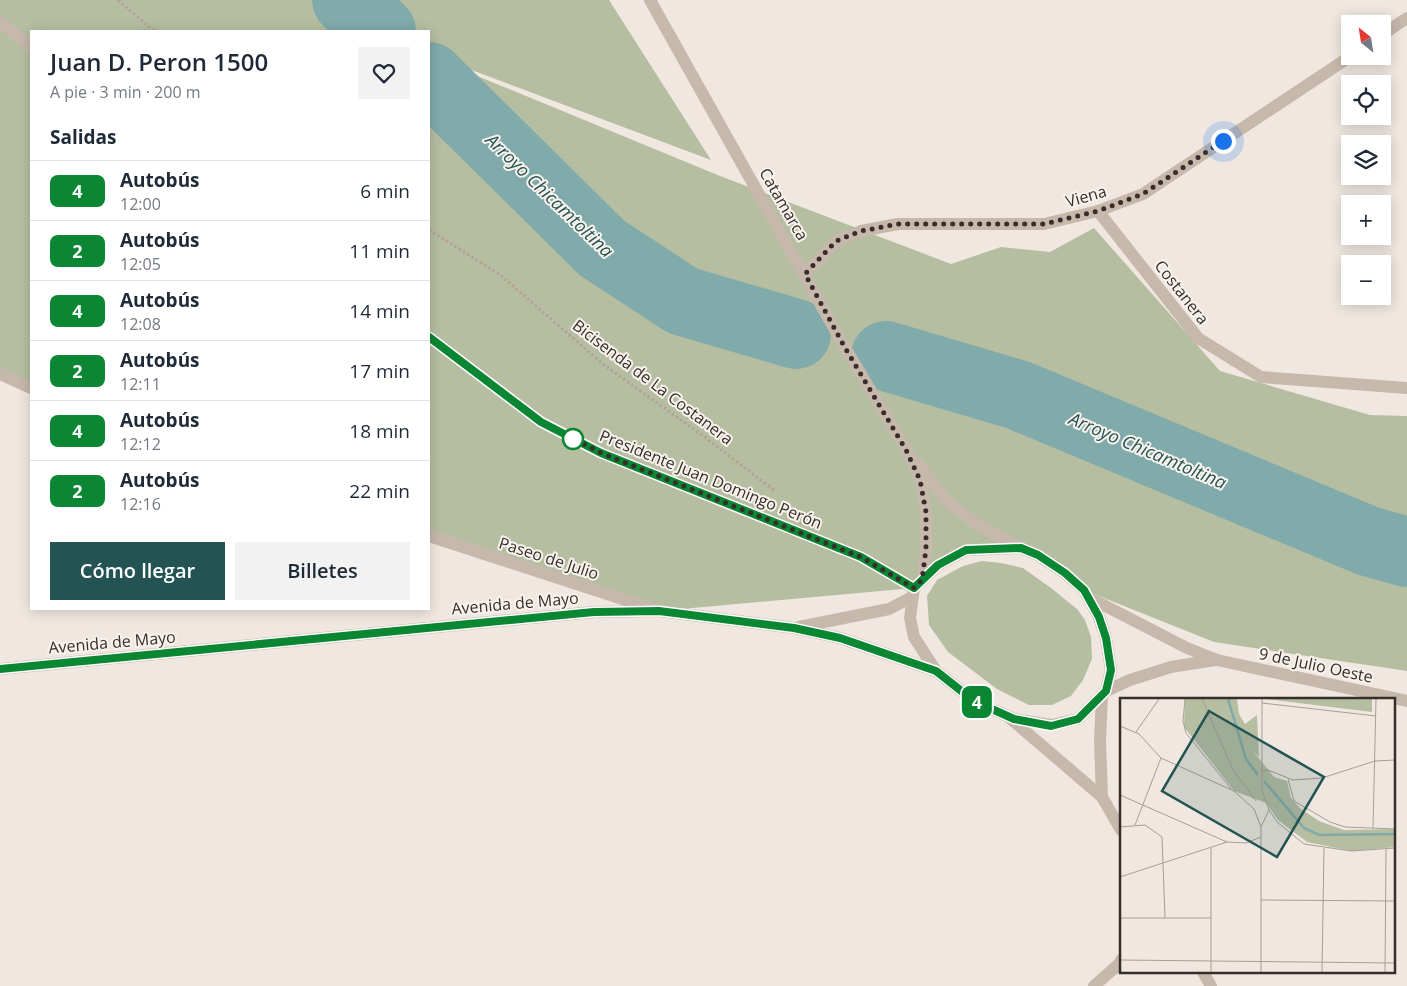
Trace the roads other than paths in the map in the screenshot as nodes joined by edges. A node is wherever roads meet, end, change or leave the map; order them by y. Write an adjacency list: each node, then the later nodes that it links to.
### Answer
1 (650, 0): 8 (street, Catamarca)
2 (1407, 18): 4 (street)
3 (0, 22): 5 (street)
4 (1391, 29)
5 (30, 46)
6 (1341, 62): 7 (street, Viena)
7 (1098, 211): 8 (street, Viena); 12 (street, Costanera)
8 (805, 274): 13 (street, Catamarca)
9 (430, 339): 16 (street, Presidente Juan Domingo Perón)
10 (0, 374): 11 (street)
11 (30, 388)
12 (1407, 388)
13 (906, 450): 15 (street, Catamarca); 16 (street, Catamarca)
14 (430, 536): 18 (street, Paseo de Julio)
15 (1021, 548): 16 (street, Avenida de Mayo); 17 (street, Catamarca)
16 (916, 588): 19 (street, Avenida de Mayo); 22 (street, Catamarca)
17 (1088, 597): 20 (street, 9 de Julio Oeste); 23 (street)
18 (659, 611): 19 (street, Avenida de Mayo); 21 (street, Avenida de Mayo)
19 (794, 628): 22 (street, Avenida de Mayo)
20 (1217, 660): 23 (street, 9 de Julio Oeste); 24 (street, 9 de Julio Oeste)
21 (0, 669)
22 (936, 671): 27 (street)
23 (1104, 693): 27 (street); 28 (street)
24 (1393, 698)
25 (1394, 698): 26 (street, 9 de Julio Oeste)
26 (1407, 701)
27 (1007, 716): 28 (street)
28 (1102, 797): 29 (street)
29 (1120, 828)
30 (1120, 962): 32 (street)
31 (1204, 974): 33 (street)
32 (1094, 986)
33 (1211, 986)

